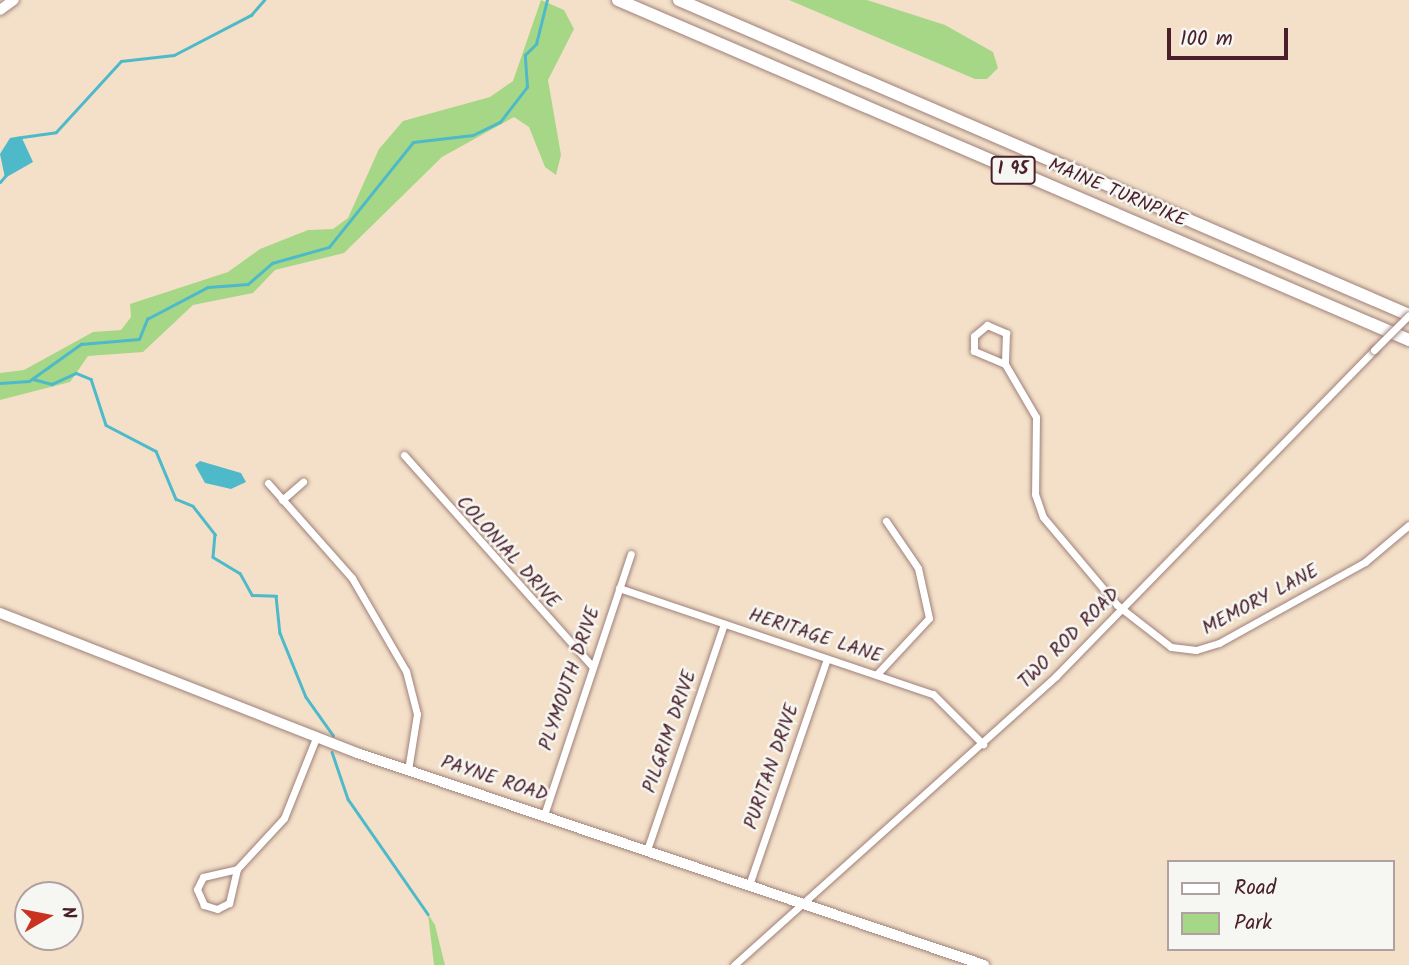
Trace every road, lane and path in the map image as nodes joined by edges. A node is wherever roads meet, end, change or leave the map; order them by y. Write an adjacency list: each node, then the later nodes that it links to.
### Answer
1 (14, 0): 4 (main road)
2 (618, 0): 6 (highway, MAINE TURNPIKE / I 95)
3 (678, 0): 5 (highway, MAINE TURNPIKE / I 95)
4 (0, 10)
5 (1409, 315): 16 (street, TWO ROD ROAD, bridge)
6 (1409, 340)
7 (1005, 365): 7 (street); 16 (street, MEMORY LANE)
8 (404, 455): 20 (street, COLONIAL DRIVE)
9 (303, 482): 11 (street)
10 (268, 483): 11 (street)
11 (282, 500): 24 (street)
12 (886, 521): 21 (street)
13 (1409, 525): 16 (street, MEMORY LANE)
14 (631, 554): 15 (street, PLYMOUTH DRIVE)
15 (619, 587): 18 (street, HERITAGE LANE); 20 (street, PLYMOUTH DRIVE)
16 (1122, 609): 23 (street, TWO ROD ROAD)
17 (0, 613): 22 (main road, PAYNE ROAD)
18 (724, 624): 19 (street, HERITAGE LANE); 26 (street, PILGRIM DRIVE)
19 (827, 659): 21 (street, HERITAGE LANE); 28 (street, PURITAN DRIVE)
20 (592, 666): 25 (street, PLYMOUTH DRIVE)
21 (877, 674): 23 (street, HERITAGE LANE)
22 (316, 738): 24 (main road, PAYNE ROAD); 27 (street)
23 (983, 744): 29 (street, TWO ROD ROAD)
24 (408, 771): 25 (main road, PAYNE ROAD)
25 (544, 815): 26 (main road, PAYNE ROAD)
26 (647, 850): 28 (main road, PAYNE ROAD)
27 (237, 869): 27 (street)
28 (750, 885): 29 (main road, PAYNE ROAD)
29 (804, 904): 30 (street, TWO ROD ROAD); 31 (main road, PAYNE ROAD)
30 (734, 965)
31 (984, 965)

